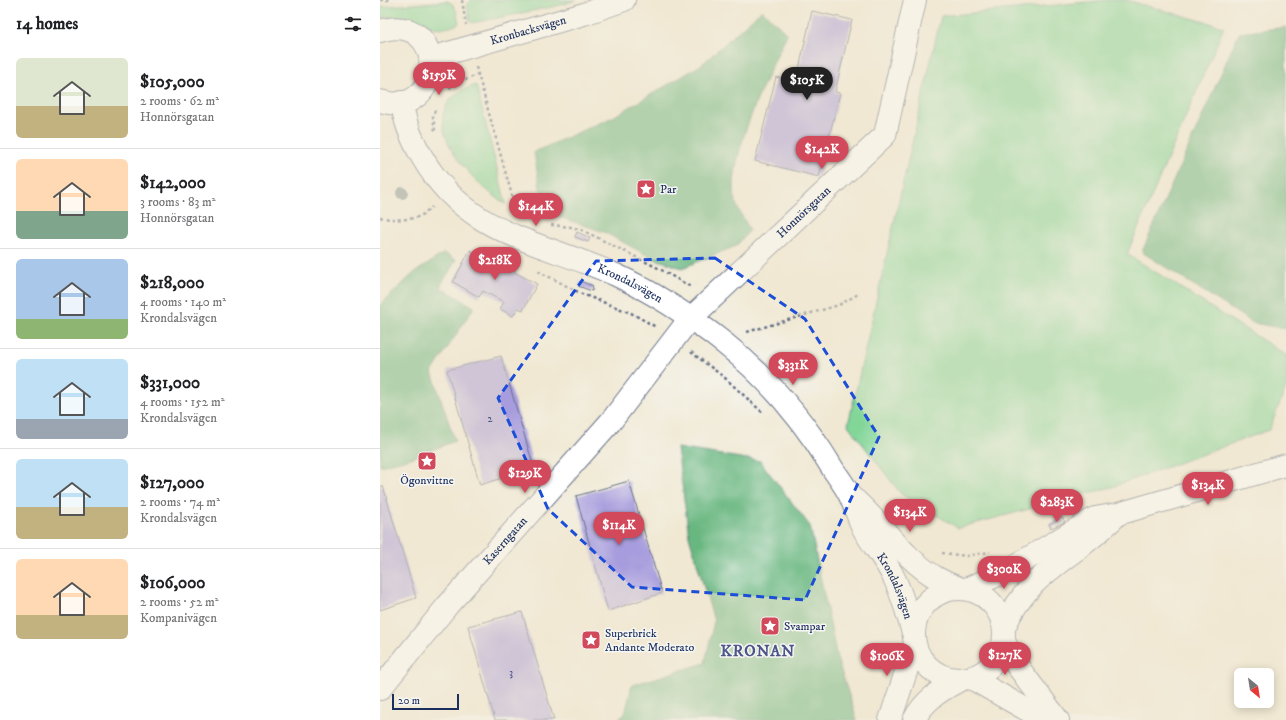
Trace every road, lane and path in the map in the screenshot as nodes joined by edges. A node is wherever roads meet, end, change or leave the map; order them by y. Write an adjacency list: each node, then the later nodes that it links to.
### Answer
1 (380, 0): 2 (path)
2 (389, 0)
3 (462, 0): 7 (path)
4 (624, 0): 7 (street, Kronbacksvägen)
5 (915, 0): 21 (street, Honnörsgatan)
6 (380, 31): 8 (street)
7 (472, 47): 8 (street, Kronbacksvägen); 9 (path)
8 (431, 58): 12 (street)
9 (478, 74): 10 (path); 17 (path)
10 (447, 91)
11 (380, 101): 12 (street)
12 (402, 102): 14 (street, Krondalsvägen)
13 (435, 107): 14 (path)
14 (414, 143): 22 (street, Krondalsvägen)
15 (429, 209): 16 (path)
16 (380, 216)
17 (525, 218)
18 (546, 224): 21 (path)
19 (535, 269): 24 (path)
20 (860, 293): 23 (path)
21 (708, 301): 22 (street, Honnörsgatan)
22 (691, 318): 24 (street, Kaserngatan); 27 (street, Krondalsvägen)
23 (743, 333)
24 (674, 339): 25 (path); 35 (street, Kaserngatan)
25 (765, 416)
26 (1286, 466): 28 (street)
27 (849, 494): 31 (street, Krondalsvägen); 33 (street, Krondalsvägen)
28 (1118, 514): 31 (street); 32 (street)
29 (937, 552): 30 (path)
30 (992, 552)
31 (963, 589): 32 (street); 33 (street)
32 (1004, 634): 34 (street); 39 (street)
33 (915, 641): 34 (street); 36 (street)
34 (966, 678): 37 (street); 38 (street)
35 (380, 689)
36 (890, 720)
37 (914, 720)
38 (1054, 720)
39 (1058, 720)

